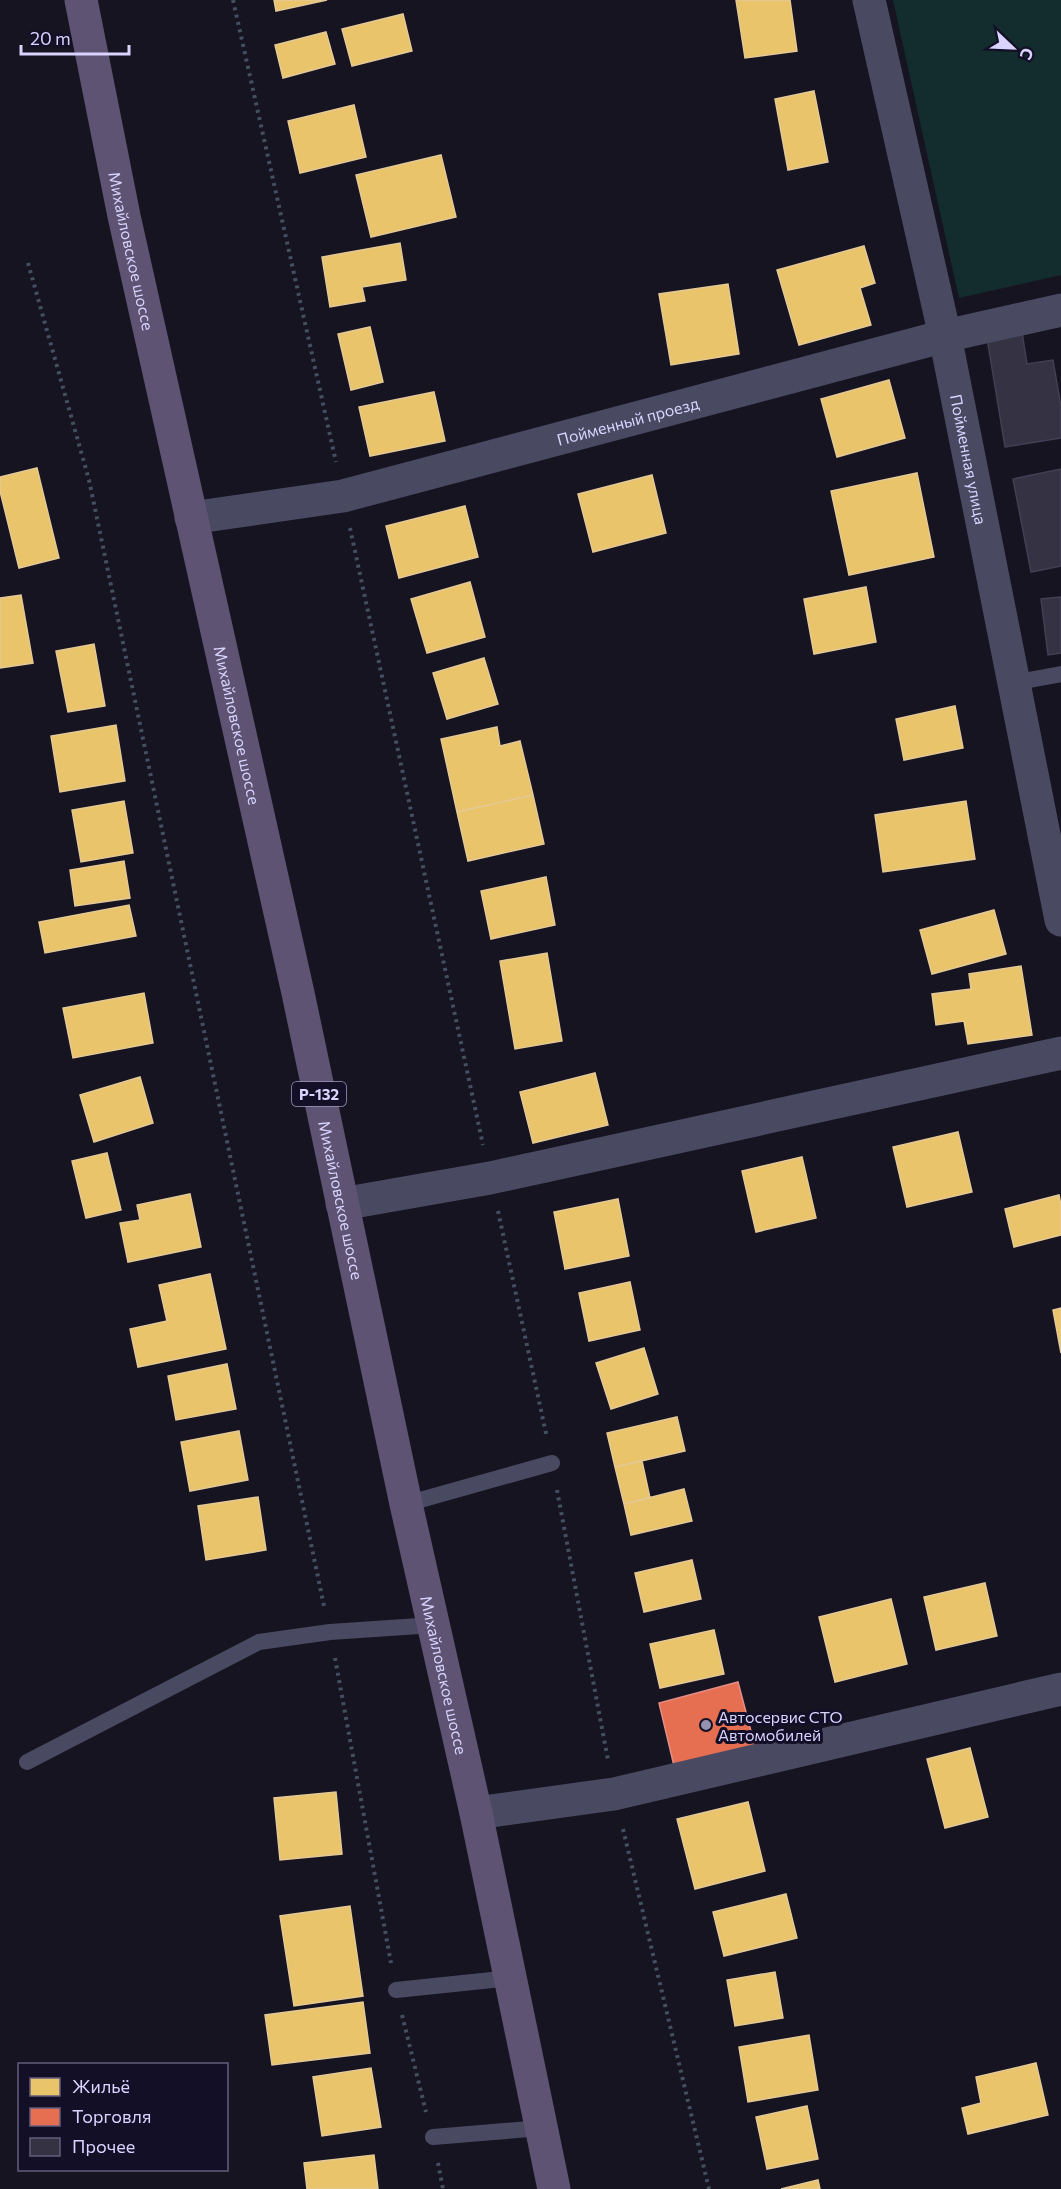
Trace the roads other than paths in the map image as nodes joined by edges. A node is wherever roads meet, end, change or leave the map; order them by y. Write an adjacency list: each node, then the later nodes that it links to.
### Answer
1 (81, 0): 5 (main road, Михайловское шоссе / Р-132)
2 (869, 0): 4 (street, Пойменная улица)
3 (1061, 310): 4 (street, Пойменный проезд)
4 (945, 336): 5 (street, Пойменный проезд); 7 (street, Пойменная улица)
5 (192, 518): 10 (main road, Михайловское шоссе / Р-132)
6 (1061, 674): 7 (lane)
7 (1013, 683): 8 (street, Пойменная улица)
8 (1061, 920)
9 (1061, 1053): 10 (street)
10 (342, 1204): 12 (main road, Михайловское шоссе / Р-132)
11 (552, 1463): 12 (lane)
12 (406, 1504): 13 (main road, Михайловское шоссе / Р-132)
13 (434, 1625): 15 (lane); 16 (main road, Михайловское шоссе / Р-132)
14 (1061, 1689): 16 (street)
15 (27, 1762)
16 (476, 1813): 17 (main road, Михайловское шоссе / Р-132)
17 (511, 1978): 18 (lane); 19 (main road, Михайловское шоссе / Р-132)
18 (396, 1990)
19 (542, 2128): 20 (lane); 21 (main road, Михайловское шоссе / Р-132)
20 (433, 2137)
21 (554, 2189)

